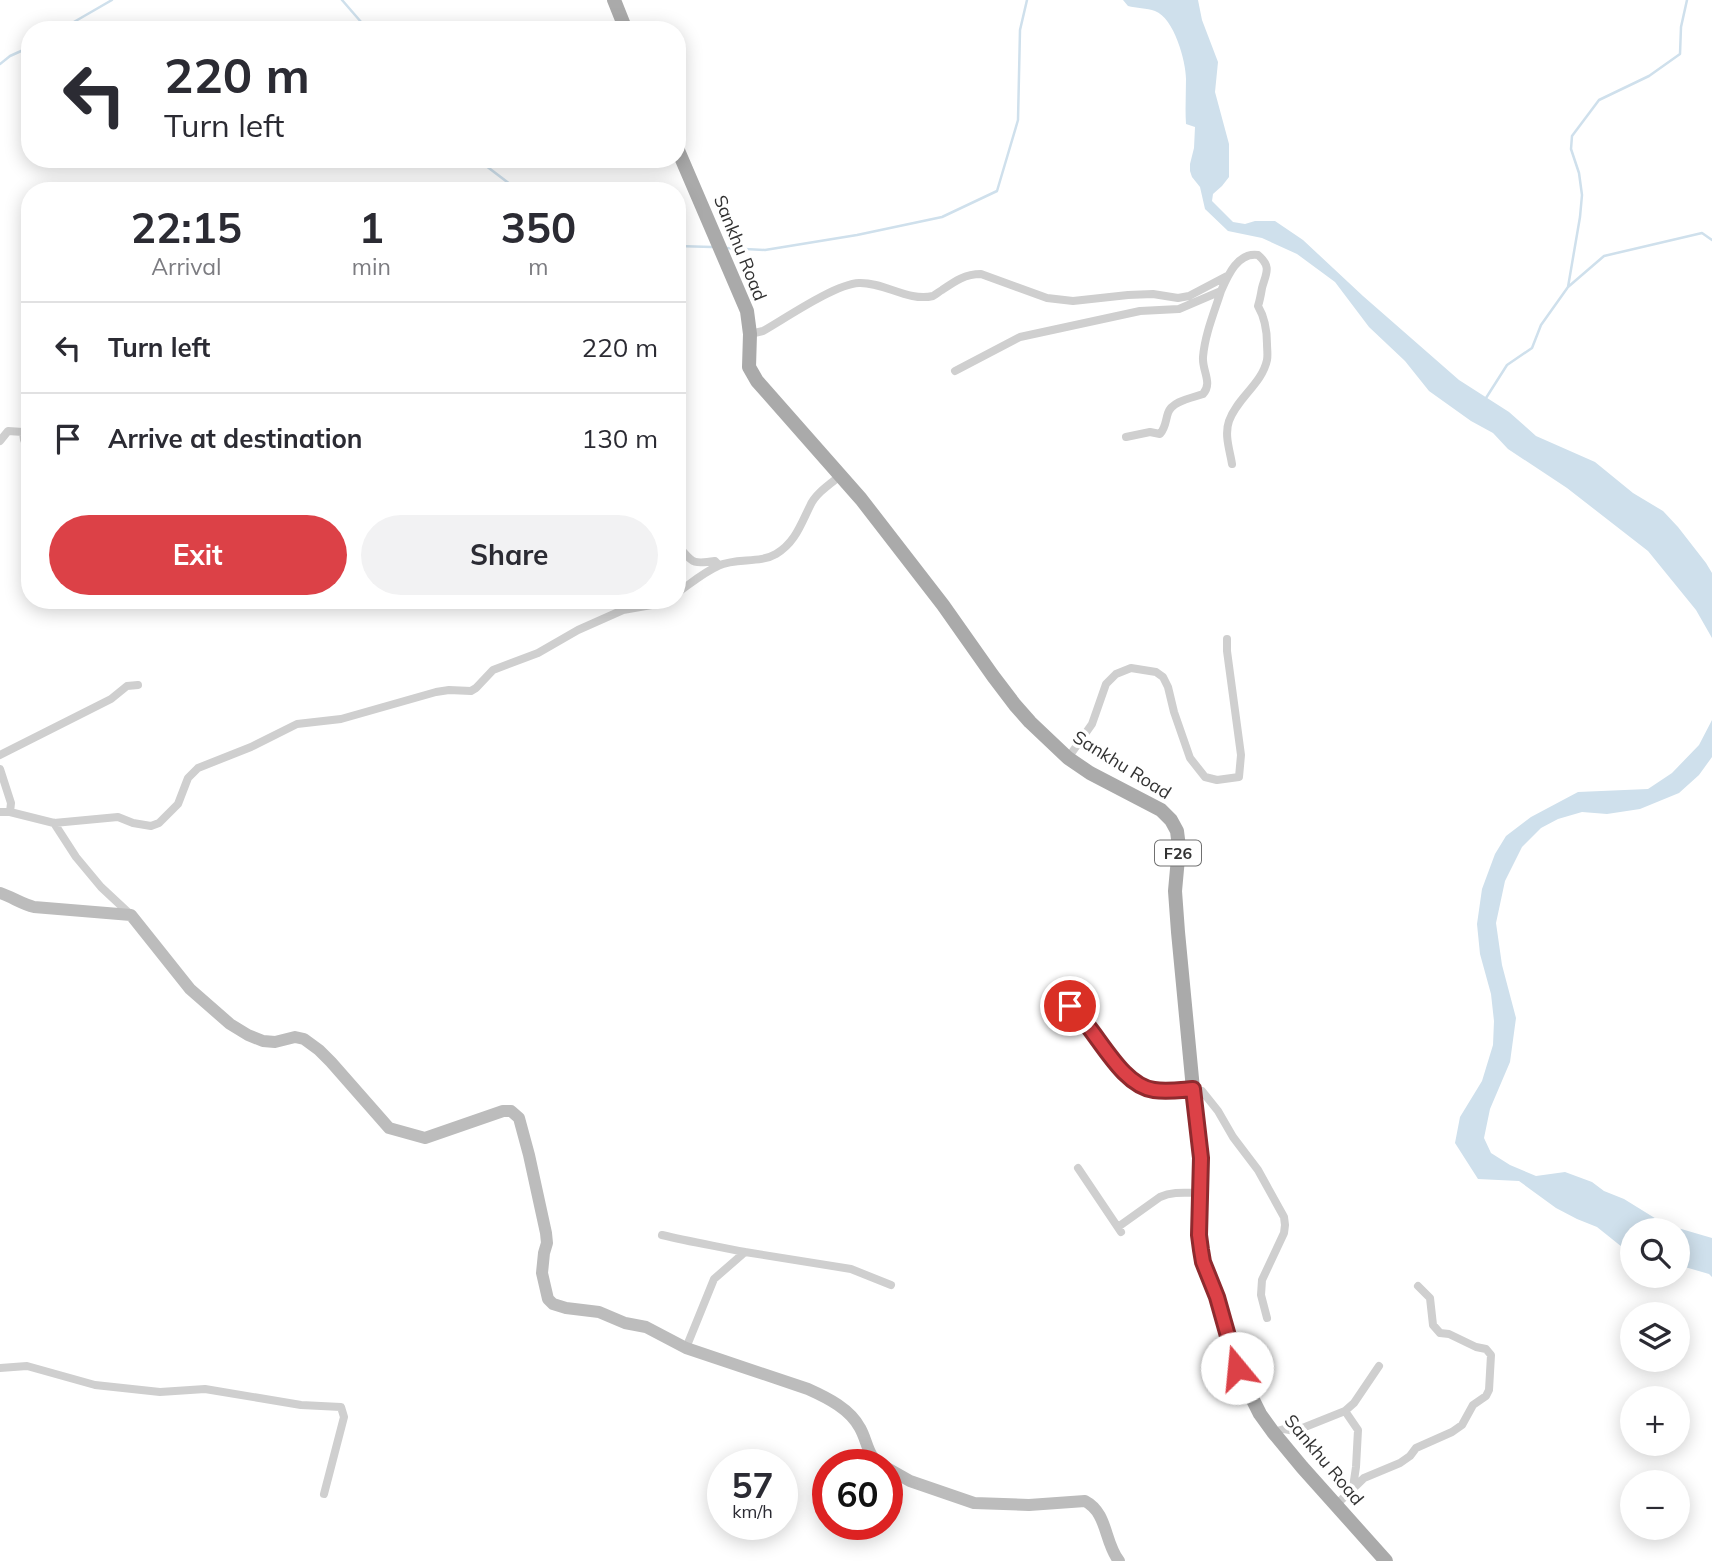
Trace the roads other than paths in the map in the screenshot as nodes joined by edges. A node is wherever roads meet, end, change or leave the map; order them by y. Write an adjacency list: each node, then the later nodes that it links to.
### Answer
1 (614, 0): 2 (main road)
2 (622, 21)
3 (686, 168): 6 (main road, Sankhu Road / F26)
4 (1227, 276): 5 (street); 6 (street); 11 (street)
5 (1222, 291): 7 (street); 9 (street)
6 (750, 334): 12 (main road, Sankhu Road / F26)
7 (955, 371)
8 (21, 432): 10 (street)
9 (1126, 438)
10 (0, 441)
11 (1233, 464)
12 (840, 476): 14 (street); 20 (main road, Sankhu Road / F26)
13 (686, 555): 14 (street)
14 (719, 565): 15 (street)
15 (686, 587)
16 (629, 609): 23 (street)
17 (1227, 639): 20 (street)
18 (138, 685): 19 (street)
19 (0, 755)
20 (1068, 758): 27 (main road, Sankhu Road / F26)
21 (0, 769): 22 (street)
22 (5, 812): 23 (street)
23 (54, 823): 25 (street)
24 (0, 893): 25 (street)
25 (131, 915): 35 (street)
26 (1053, 1010): 27 (street)
27 (1193, 1089): 29 (main road, Sankhu Road / F26); 34 (street)
28 (1078, 1168): 29 (street)
29 (1201, 1193): 39 (main road, Sankhu Road / F26)
30 (662, 1235): 31 (street)
31 (745, 1252): 32 (street); 35 (street)
32 (891, 1285)
33 (1418, 1286): 42 (street)
34 (1267, 1318)
35 (686, 1348): 40 (street)
36 (1379, 1366): 38 (street)
37 (0, 1368): 43 (street)
38 (1345, 1411): 39 (street); 42 (street)
39 (1273, 1432): 44 (main road, Sankhu Road / F26)
40 (869, 1449)
41 (903, 1476): 45 (street)
42 (1353, 1487): 44 (street)
43 (324, 1494)
44 (1336, 1505): 46 (main road, Sankhu Road / F26)
45 (1119, 1561)
46 (1386, 1561)

